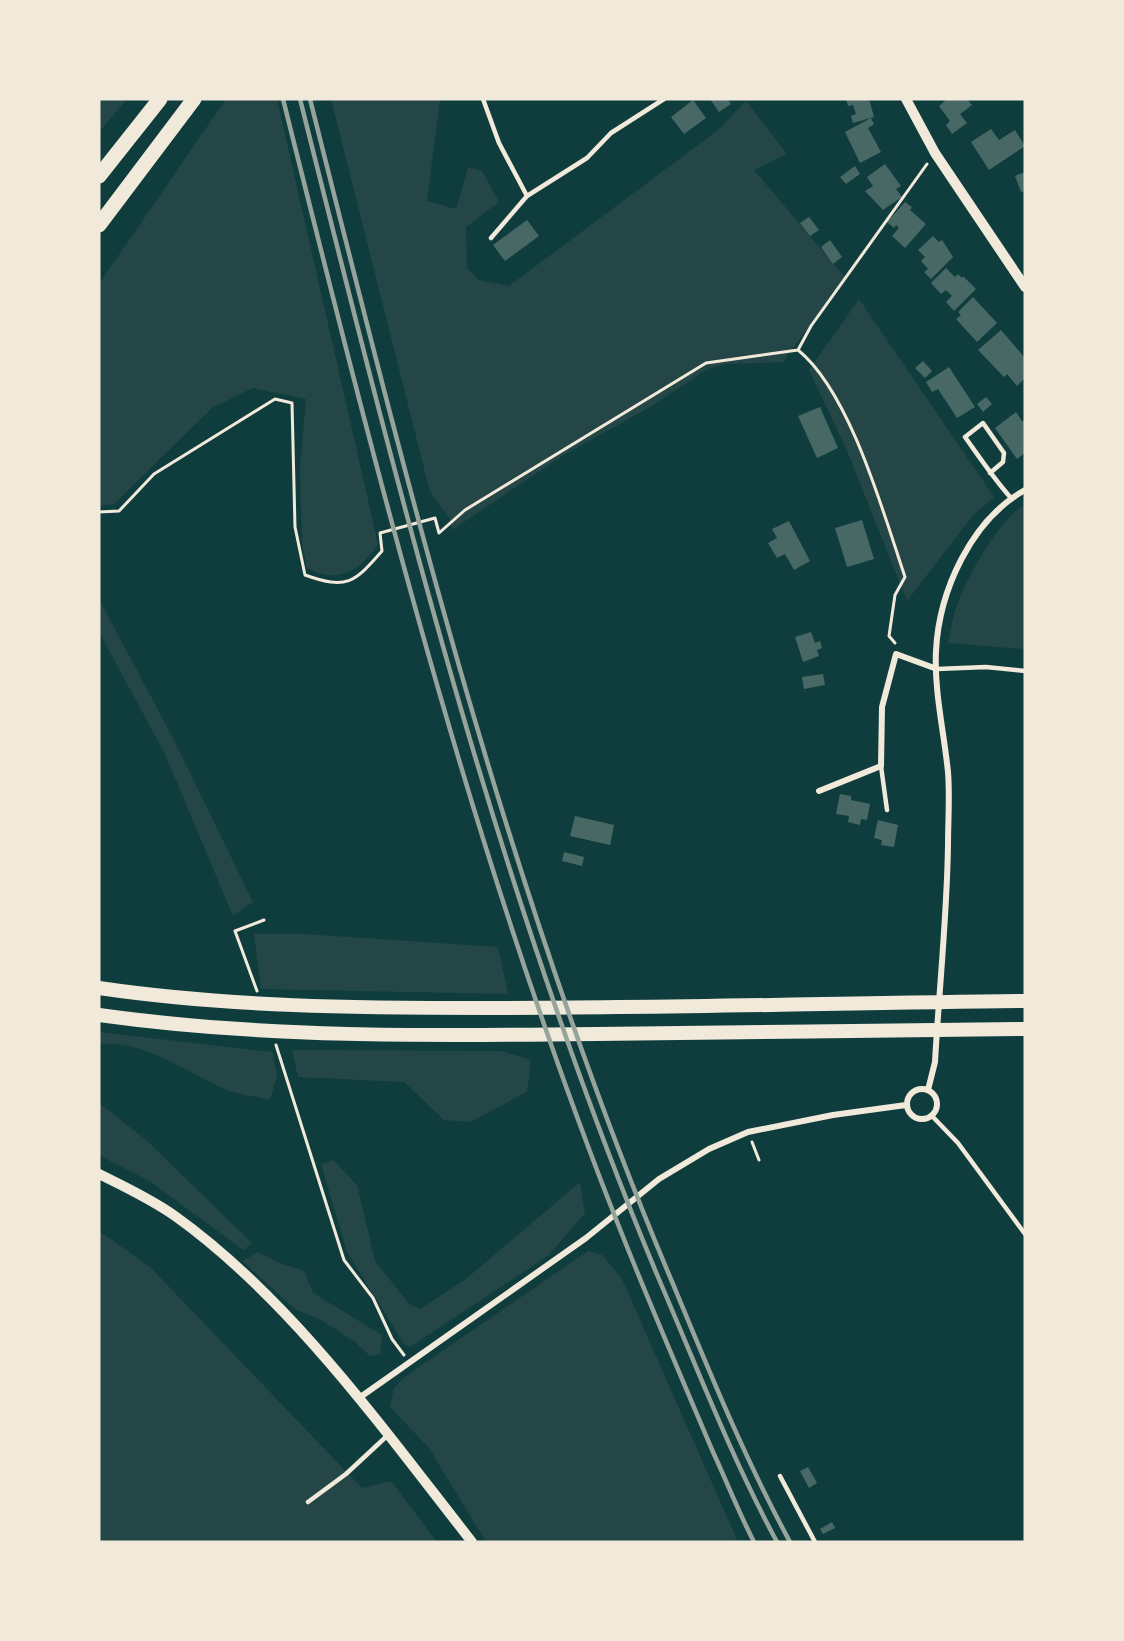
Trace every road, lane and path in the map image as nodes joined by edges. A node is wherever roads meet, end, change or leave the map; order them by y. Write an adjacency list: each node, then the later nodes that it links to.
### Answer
1 (160, 99): 7 (highway)
2 (194, 99): 9 (highway)
3 (483, 99): 8 (lane)
4 (664, 99): 8 (lane)
5 (906, 99): 6 (street)
6 (935, 153): 11 (street); 12 (path)
7 (99, 176)
8 (527, 196): 10 (lane)
9 (99, 225)
10 (491, 238)
11 (1025, 286)
12 (798, 350): 16 (path); 17 (path)
13 (990, 473): 13 (lane); 15 (lane)
14 (1025, 490): 15 (street)
15 (1011, 498): 18 (street)
16 (99, 512)
17 (889, 636)
18 (937, 669): 19 (lane); 20 (street); 30 (street)
19 (1025, 671)
20 (881, 766): 21 (street); 22 (lane)
21 (819, 791)
22 (887, 810)
23 (264, 920): 25 (path)
24 (99, 988): 26 (main road)
25 (258, 995)
26 (1025, 1001)
27 (99, 1015): 29 (main road)
28 (1025, 1029): 29 (main road)
29 (280, 1035): 37 (path)
30 (928, 1090): 31 (street); 32 (street)
31 (906, 1106): 32 (street); 33 (street)
32 (932, 1116): 36 (lane)
33 (748, 1132): 34 (path); 37 (street)
34 (759, 1160)
35 (99, 1174): 38 (street)
36 (1025, 1234)
37 (409, 1362): 38 (street)
38 (358, 1398): 39 (street)
39 (388, 1435): 41 (lane); 42 (street)
40 (780, 1476): 43 (lane)
41 (308, 1502)
42 (472, 1542)
43 (815, 1542)

